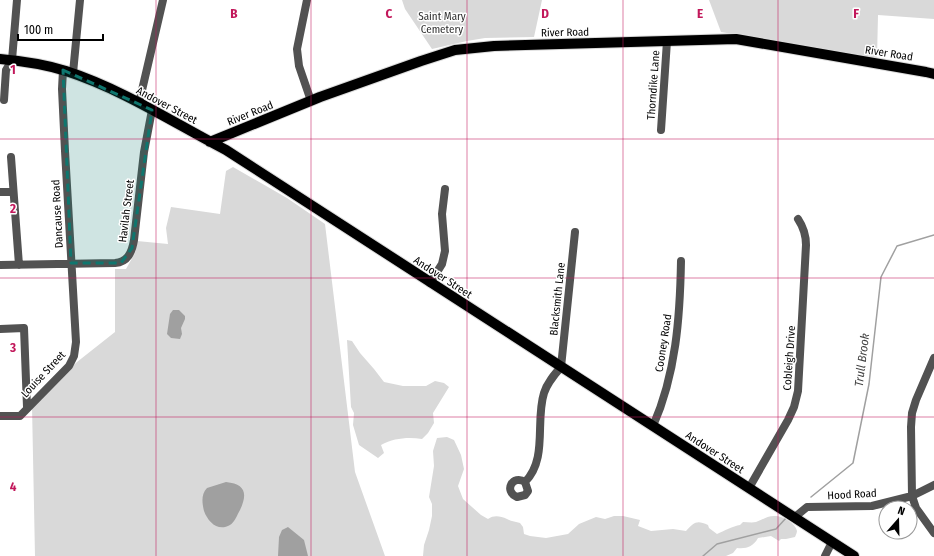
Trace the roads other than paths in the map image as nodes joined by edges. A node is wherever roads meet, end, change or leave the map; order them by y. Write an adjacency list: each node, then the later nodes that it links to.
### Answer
1 (17, 0): 7 (street)
2 (80, 0): 8 (street, Dancause Road)
3 (163, 0): 12 (street)
4 (307, 0): 11 (street)
5 (667, 41): 9 (main road, River Road); 11 (main road, River Road); 14 (street, Thorndike Lane)
6 (0, 59): 7 (main road, Andover Street)
7 (12, 60): 8 (main road, Andover Street); 10 (street)
8 (68, 72): 12 (main road, Andover Street); 23 (street, Dancause Road)
9 (934, 74)
10 (4, 100)
11 (311, 101): 15 (main road, River Road)
12 (139, 103): 13 (main road, Andover Street)
13 (152, 110): 15 (main road, Andover Street); 23 (street, Havilah Street)
14 (661, 130)
15 (210, 142): 26 (main road, Andover Street)
16 (11, 157): 19 (street)
17 (445, 190): 26 (street)
18 (0, 192): 19 (street)
19 (13, 192): 25 (street)
20 (798, 219): 36 (street, Cobleigh Drive)
21 (575, 232): 30 (street, Blacksmith Lane)
22 (681, 261): 33 (street, Cooney Road)
23 (71, 263): 25 (street, Havilah Street); 28 (street, Dancause Road)
24 (0, 265): 25 (street, Havilah Street)
25 (19, 265)
26 (430, 283): 30 (main road, Andover Street)
27 (0, 329): 31 (street)
28 (74, 356): 31 (street, Louise Street)
29 (934, 358): 37 (street)
30 (561, 367): 33 (main road, Andover Street); 34 (street)
31 (27, 407): 32 (street, Louise Street)
32 (0, 416)
33 (653, 426): 36 (main road, Andover Street)
34 (525, 482)
35 (934, 485): 37 (street, Hood Road)
36 (750, 488): 38 (main road, Andover Street)
37 (912, 496): 38 (street, Hood Road); 39 (street)
38 (795, 517): 40 (main road, Andover Street)
39 (934, 533)
40 (832, 542): 41 (street); 42 (main road, Andover Street)
41 (825, 556)
42 (854, 556)

